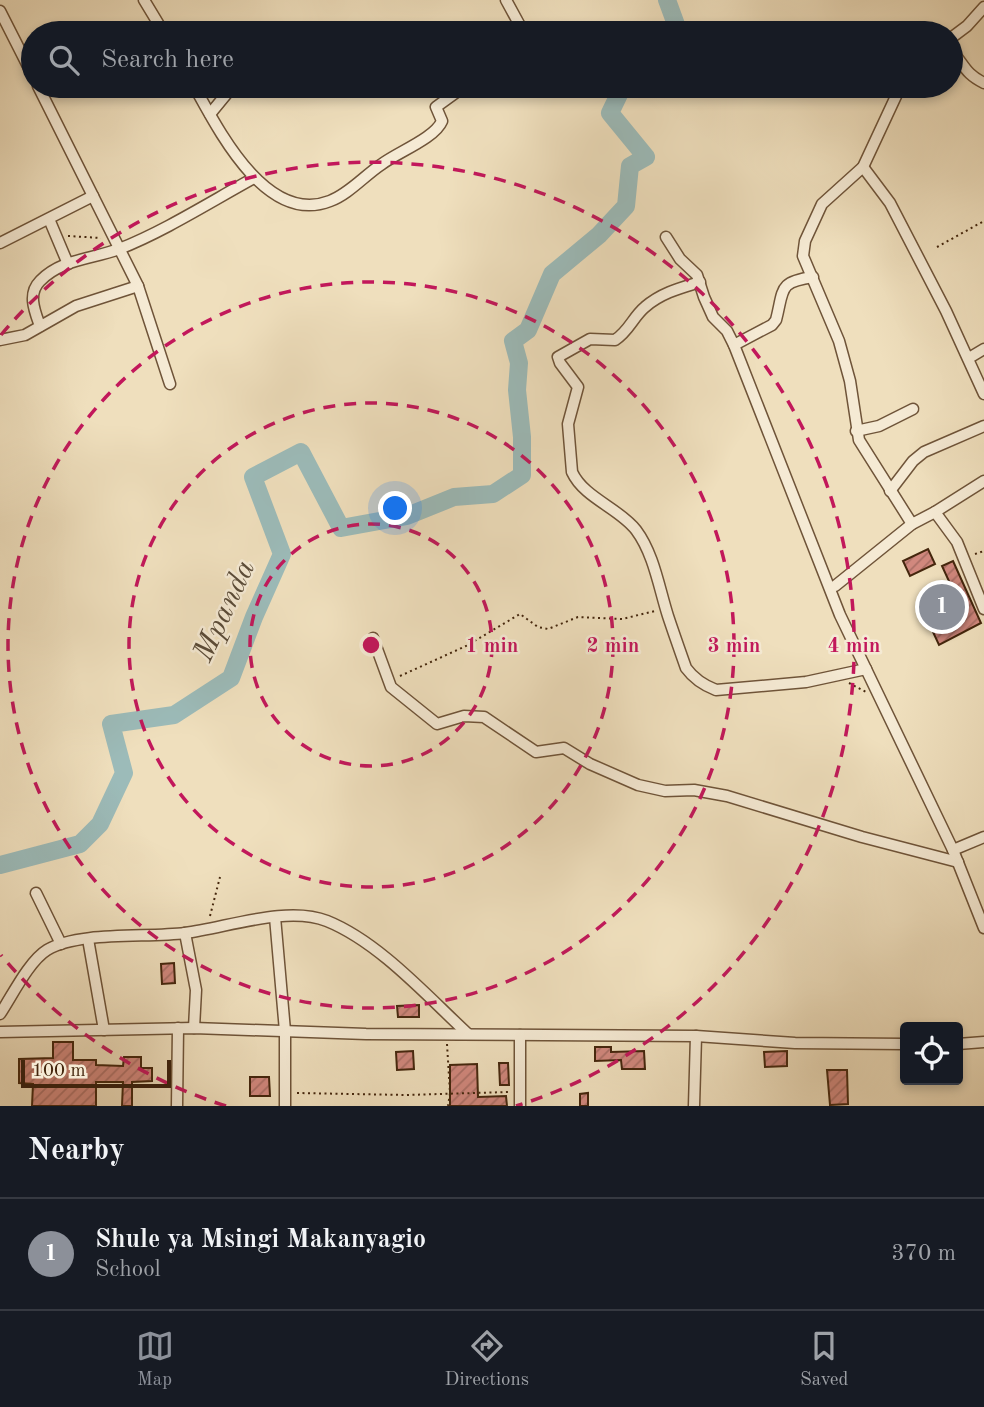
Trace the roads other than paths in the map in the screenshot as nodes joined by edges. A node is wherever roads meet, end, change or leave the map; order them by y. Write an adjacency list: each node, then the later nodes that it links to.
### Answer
1 (144, 0): 5 (street)
2 (506, 0): 6 (street)
3 (984, 7): 7 (street)
4 (0, 11): 8 (street)
5 (157, 21)
6 (517, 21)
7 (963, 29)
8 (21, 52)
9 (963, 66): 10 (street)
10 (984, 83)
11 (44, 98): 19 (street)
12 (201, 98): 16 (street)
13 (223, 98): 16 (street)
14 (448, 98): 18 (street)
15 (895, 98): 17 (street)
16 (210, 114): 18 (street)
17 (863, 167): 25 (street); 32 (street)
18 (254, 178): 23 (street)
19 (93, 196): 20 (street); 23 (street)
20 (48, 219): 22 (street); 24 (street)
21 (666, 237): 26 (street)
22 (0, 243)
23 (118, 244): 24 (street); 27 (street)
24 (68, 264): 28 (street)
25 (813, 277): 30 (street); 37 (street)
26 (700, 282): 30 (street); 45 (street)
27 (138, 286): 28 (street); 33 (street)
28 (40, 327): 29 (street)
29 (0, 340)
30 (734, 345): 45 (street)
31 (984, 349): 32 (street)
32 (969, 358): 34 (street)
33 (170, 384)
34 (984, 394)
35 (913, 409): 37 (street)
36 (984, 426): 39 (street)
37 (856, 431): 39 (street)
38 (984, 481): 40 (street)
39 (890, 491): 41 (street)
40 (935, 512): 41 (street); 43 (street)
41 (912, 524): 42 (street)
42 (835, 586)
43 (984, 609)
44 (373, 638): 48 (street)
45 (866, 669): 47 (street)
46 (984, 837): 47 (street)
47 (953, 850): 48 (street)
48 (958, 862): 51 (street)
49 (36, 892): 54 (street)
50 (275, 917): 52 (street); 59 (street); 61 (street)
51 (984, 928)
52 (185, 933): 53 (street); 57 (street)
53 (88, 939): 54 (street); 58 (street)
54 (61, 944): 55 (street)
55 (0, 1014)
56 (178, 1028): 57 (street); 58 (street); 67 (street)
57 (194, 1028): 59 (street)
58 (104, 1030): 60 (street)
59 (285, 1031): 61 (street); 68 (street)
60 (0, 1032)
61 (468, 1034): 62 (street)
62 (520, 1035): 63 (street); 69 (street)
63 (696, 1036): 65 (street); 70 (street)
64 (984, 1042): 66 (street)
65 (900, 1044)
66 (963, 1044)
67 (177, 1106)
68 (285, 1106)
69 (520, 1106)
70 (694, 1106)

